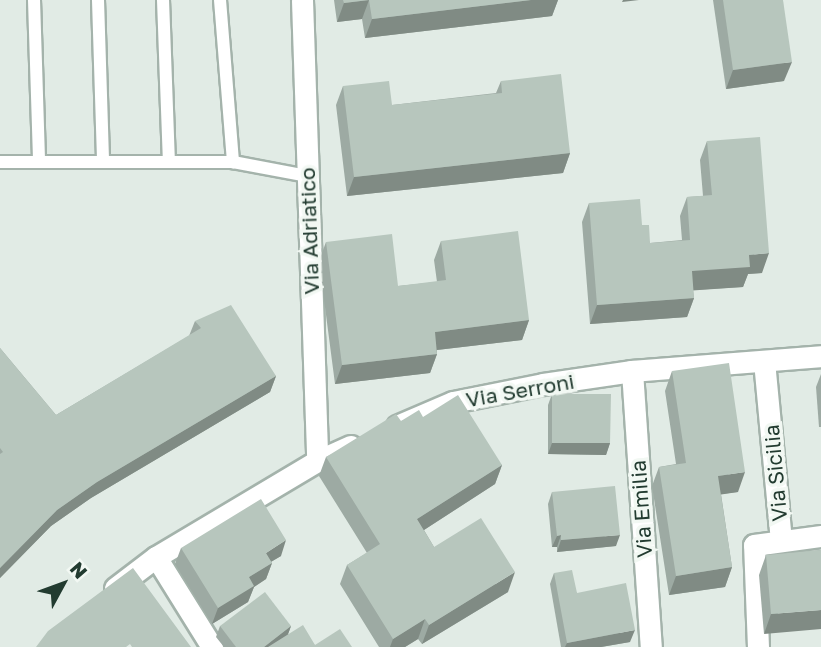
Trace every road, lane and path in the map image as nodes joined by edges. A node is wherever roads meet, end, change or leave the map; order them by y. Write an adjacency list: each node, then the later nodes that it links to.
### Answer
1 (34, 0): 7 (lane)
2 (98, 0): 8 (lane)
3 (163, 0): 9 (lane)
4 (220, 0): 10 (lane)
5 (302, 0): 11 (street, Via Adriatico)
6 (0, 162): 7 (lane)
7 (39, 162): 8 (lane)
8 (103, 162): 9 (lane)
9 (169, 162): 10 (lane)
10 (233, 162): 11 (lane)
11 (307, 176): 15 (street, Via Adriatico)
12 (821, 356): 13 (street, Via Serroni)
13 (764, 361): 14 (street, Via Serroni); 17 (street, Via Sicilia)
14 (632, 371): 15 (street, Via Serroni); 21 (street, Via Emilia)
15 (317, 461): 18 (street, Via Serroni)
16 (821, 536): 17 (street)
17 (781, 540): 22 (street, Via Sicilia)
18 (156, 557): 19 (street, Via Serroni); 20 (street)
19 (102, 598)
20 (212, 647)
21 (651, 647)
22 (758, 647)

